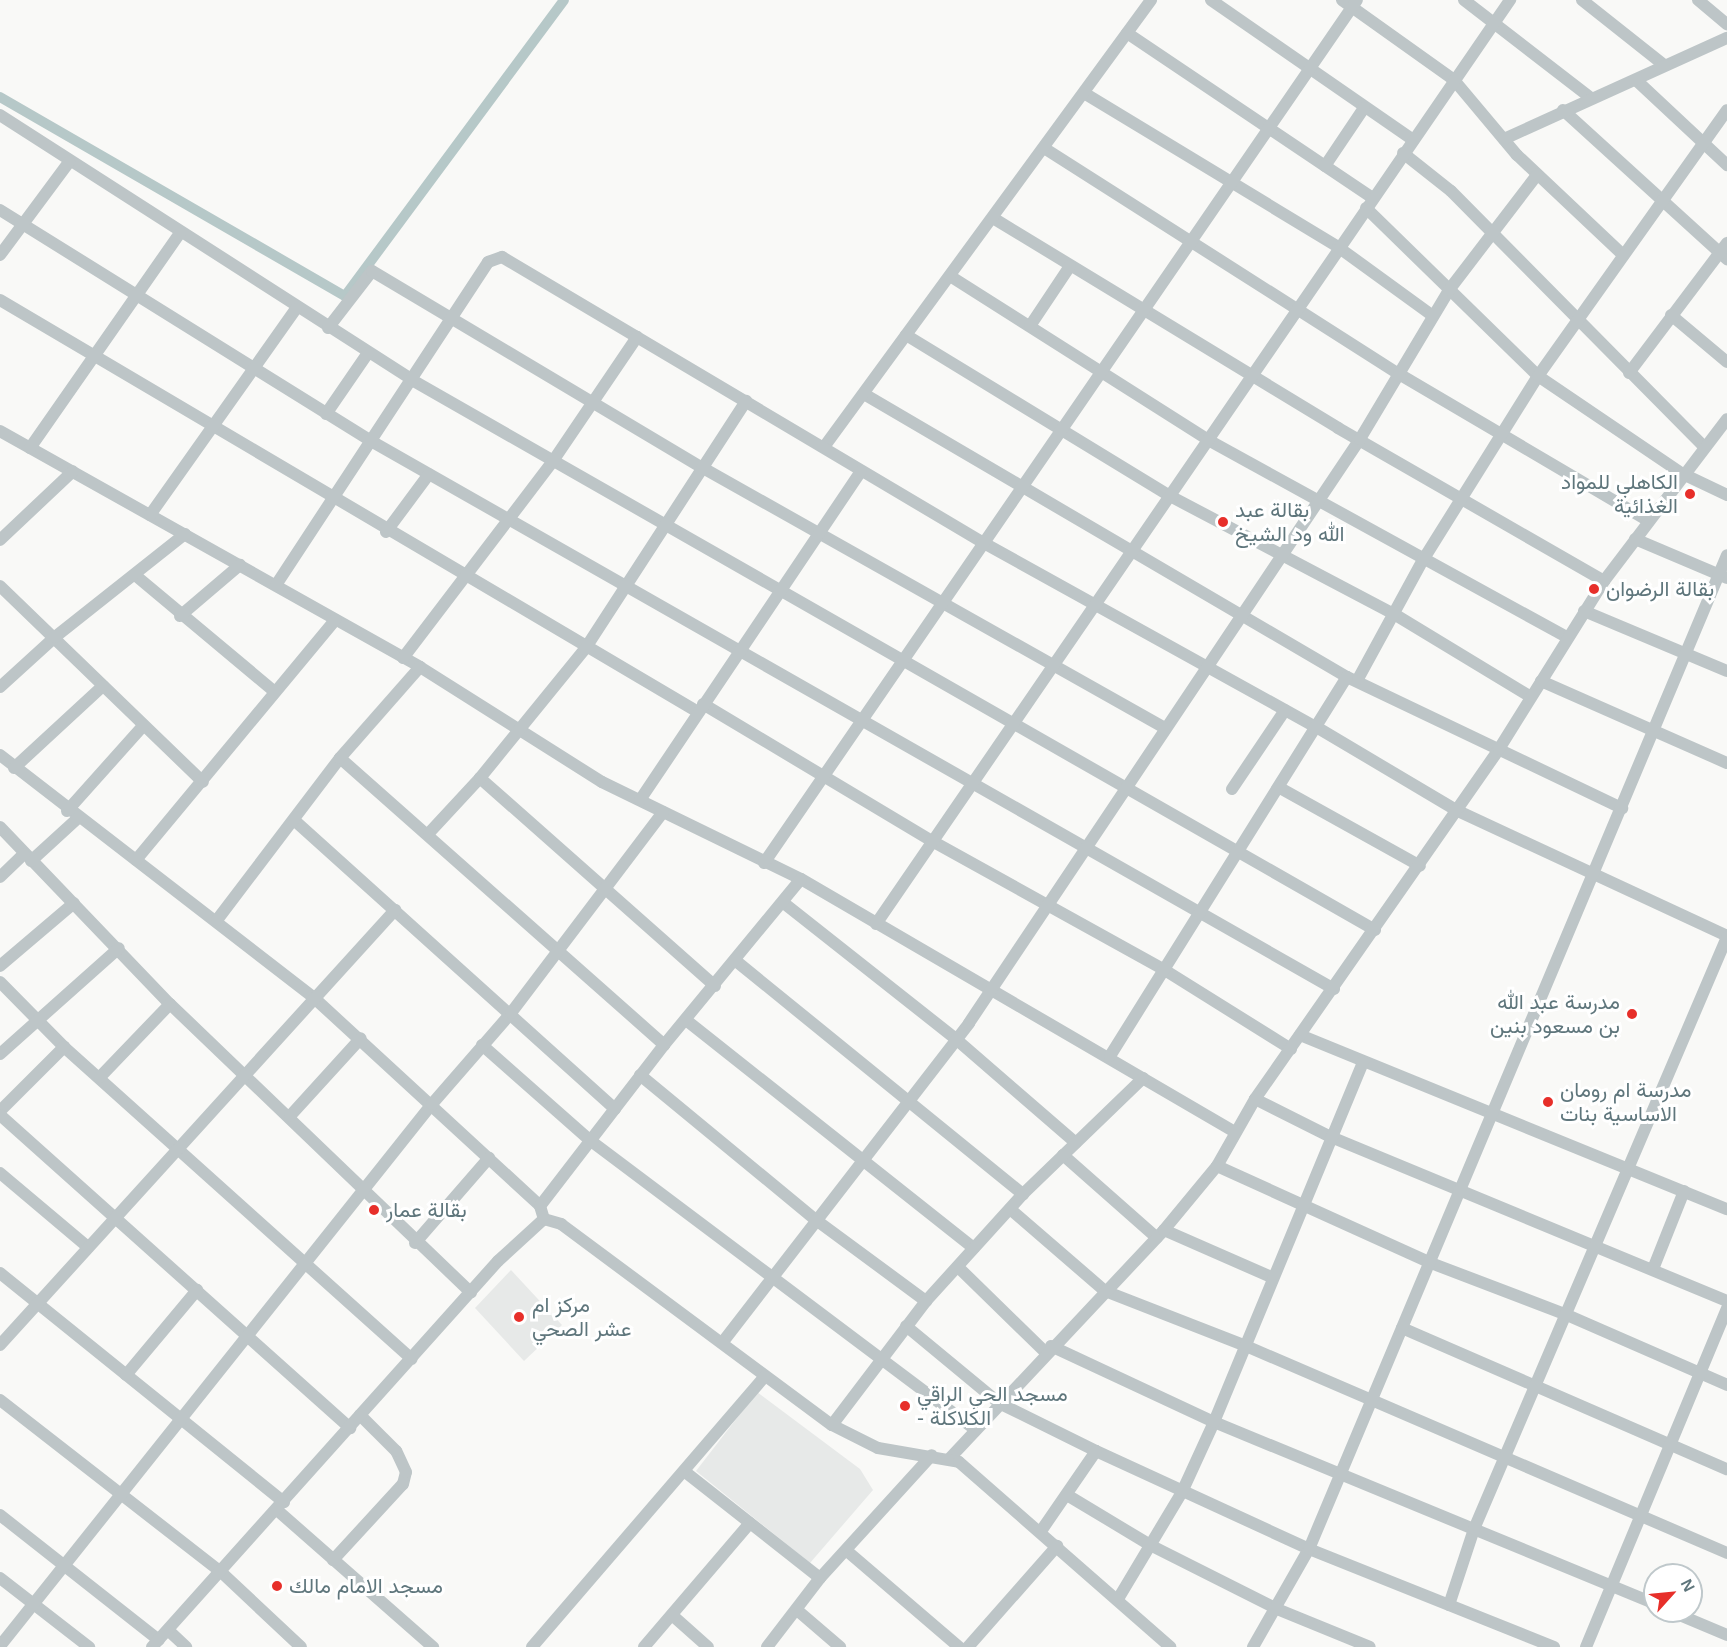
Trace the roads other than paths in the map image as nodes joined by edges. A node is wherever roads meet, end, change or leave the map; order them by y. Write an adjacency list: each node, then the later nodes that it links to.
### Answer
1 (1151, 0): 10 (street)
2 (1211, 0): 13 (street)
3 (1464, 0): 8 (street)
4 (1510, 0): 8 (street)
5 (1582, 0): 12 (street)
6 (1698, 0): 9 (street)
7 (1350, 2): 13 (street); 14 (street)
8 (1493, 23): 14 (street); 17 (street)
9 (1727, 24)
10 (1127, 33): 16 (street); 22 (street)
11 (1727, 38): 12 (street)
12 (1664, 65): 15 (street)
13 (1308, 69): 18 (street); 22 (street)
14 (1454, 80): 23 (street); 24 (street)
15 (1636, 80): 17 (street); 25 (street)
16 (1084, 93): 26 (street); 32 (street)
17 (1591, 98): 19 (street)
18 (1364, 108): 24 (street); 30 (street)
19 (1563, 110): 23 (street); 33 (street)
20 (1727, 110): 25 (street)
21 (0, 115): 28 (street)
22 (1267, 129): 30 (street); 32 (street)
23 (1504, 139): 31 (street)
24 (1413, 140): 27 (street)
25 (1702, 146): 29 (street); 33 (street)
26 (1044, 148): 36 (street); 40 (street)
27 (1403, 153): 34 (street); 38 (street)
28 (69, 162): 37 (street); 39 (street)
29 (1727, 165)
30 (1325, 166): 34 (street)
31 (1538, 175): 38 (street); 44 (street)
32 (1229, 184): 40 (street); 41 (street)
33 (1661, 201): 42 (street); 44 (street)
34 (1370, 203): 41 (street); 47 (street)
35 (0, 210): 37 (street)
36 (993, 218): 45 (street); 46 (street)
37 (21, 224): 43 (street); 48 (street)
38 (1490, 232): 47 (street); 56 (street)
39 (180, 233): 48 (street); 51 (street)
40 (1189, 242): 50 (street); 52 (street)
41 (1338, 247): 50 (street); 54 (street)
42 (1724, 252): 53 (street)
43 (0, 255)
44 (1623, 255): 56 (street)
45 (1070, 266): 52 (street); 57 (street)
46 (950, 276): 57 (street); 59 (street)
47 (1449, 290): 54 (street); 68 (street)
48 (135, 295): 62 (street); 64 (street)
49 (0, 300): 62 (street)
50 (1296, 307): 67 (street); 69 (street)
51 (296, 309): 58 (street); 64 (street)
52 (1142, 310): 65 (street); 69 (street)
53 (1671, 315): 63 (street); 66 (street)
54 (1433, 316): 67 (street)
55 (451, 321): 58 (street); 60 (street); 70 (street); 73 (street)
56 (1577, 321): 66 (street); 68 (street)
57 (1030, 326): 65 (street)
58 (328, 328): 61 (street)
59 (906, 335): 71 (street); 77 (street)
60 (637, 337): 72 (street); 73 (street)
61 (368, 353): 70 (street); 74 (street)
62 (93, 356): 76 (street); 85 (street)
63 (1727, 362)
64 (253, 369): 74 (street); 76 (street)
65 (1102, 370): 77 (street); 82 (street)
66 (1629, 373): 84 (street)
67 (1399, 374): 79 (street); 80 (street)
68 (1538, 376): 79 (street); 91 (street)
69 (1254, 377): 80 (street); 82 (street)
70 (412, 380): 81 (street); 86 (street)
71 (864, 394): 83 (street); 92 (street)
72 (746, 401): 83 (street); 87 (street)
73 (592, 404): 86 (street); 87 (street)
74 (326, 414): 81 (street)
75 (1727, 419): 84 (street)
76 (213, 428): 95 (street); 98 (street)
77 (1059, 429): 92 (street); 94 (street)
78 (2, 435): 85 (street)
79 (1501, 435): 96 (street); 100 (street)
80 (1360, 439): 96 (street); 97 (street)
81 (371, 441): 90 (street); 95 (street)
82 (1210, 441): 94 (street); 97 (street)
83 (824, 447): 89 (street)
84 (1704, 447): 91 (street)
85 (30, 448): 88 (street)
86 (553, 461): 99 (street); 101 (street)
87 (703, 468): 101 (street); 103 (street)
88 (73, 471): 98 (street); 106 (street)
89 (861, 471): 103 (street); 107 (street)
90 (429, 474): 99 (street); 102 (street)
91 (1683, 474): 93 (street); 100 (street)
92 (1023, 484): 107 (street); 108 (street)
93 (1727, 495)
94 (1170, 496): 108 (street); 110 (street)
95 (332, 498): 102 (street); 118 (street)
96 (1463, 498): 111 (street); 116 (street)
97 (1317, 503): 110 (street); 111 (street)
98 (150, 515): 104 (street)
99 (508, 518): 114 (street); 117 (street)
100 (1648, 521): 105 (street)
101 (663, 526): 117 (street); 120 (street)
102 (386, 532): 114 (street)
103 (818, 532): 120 (street); 121 (street)
104 (185, 534): 112 (street); 113 (street)
105 (1635, 539): 115 (street); 116 (street)
106 (0, 540)
107 (982, 542): 121 (street); 122 (street)
108 (1132, 553): 122 (street); 126 (street)
109 (1727, 555): 115 (street)
110 (1282, 556): 124 (street); 126 (street)
111 (1423, 560): 124 (street); 129 (street)
112 (240, 565): 118 (street); 125 (street)
113 (135, 575): 125 (street); 128 (street)
114 (462, 576): 130 (street); 133 (street)
115 (1722, 576): 132 (street)
116 (1604, 580): 123 (street)
117 (626, 584): 130 (street); 131 (street)
118 (276, 585): 127 (street)
119 (0, 586): 128 (street)
120 (778, 591): 131 (street); 134 (street)
121 (943, 603): 134 (street); 135 (street)
122 (1093, 606): 135 (street); 137 (street)
123 (1584, 611): 129 (street); 132 (street)
124 (1394, 614): 139 (street); 144 (street)
125 (180, 616): 143 (street)
126 (1241, 617): 137 (street); 139 (street)
127 (334, 621): 133 (street); 143 (street)
128 (55, 637): 141 (street); 142 (street)
129 (1567, 637): 140 (street)
130 (585, 649): 145 (street); 152 (street)
131 (739, 650): 145 (street); 147 (street)
132 (1685, 652): 138 (street); 153 (street)
133 (403, 658): 136 (street)
134 (905, 661): 147 (street); 148 (street)
135 (1054, 665): 148 (street); 150 (street)
136 (420, 667): 152 (street); 156 (street)
137 (1209, 668): 146 (street); 150 (street)
138 (1727, 671)
139 (1352, 678): 151 (street); 154 (street)
140 (1541, 681): 144 (street); 153 (street)
141 (103, 686): 149 (street); 158 (street)
142 (0, 687)
143 (275, 692): 161 (street)
144 (1531, 697): 154 (street)
145 (701, 708): 159 (street); 166 (street)
146 (1285, 710): 151 (street); 165 (street)
147 (863, 721): 159 (street); 162 (street)
148 (1011, 724): 162 (street); 163 (street)
149 (143, 726): 161 (street); 170 (street)
150 (1166, 728): 163 (street)
151 (1318, 728): 164 (street); 168 (street)
152 (523, 730): 160 (street); 166 (street)
153 (1652, 731): 157 (street); 167 (street)
154 (1499, 749): 167 (street); 168 (street)
155 (0, 754): 158 (street)
156 (340, 758): 171 (street); 173 (street)
157 (1727, 763)
158 (14, 768): 170 (street)
159 (823, 776): 174 (street); 179 (street)
160 (480, 778): 173 (street); 184 (street)
161 (202, 782): 178 (street)
162 (973, 785): 174 (street); 175 (street)
163 (1126, 785): 175 (street); 176 (street)
164 (1280, 788): 176 (street); 180 (street)
165 (1232, 789)
166 (640, 800): 169 (street)
167 (1622, 808): 181 (street)
168 (1458, 811): 180 (street); 181 (street)
169 (663, 813): 179 (street); 184 (street)
170 (72, 815): 177 (street); 178 (street)
171 (294, 820): 188 (street); 190 (street)
172 (0, 826): 177 (street)
173 (429, 833): 195 (street)
174 (932, 841): 187 (street); 191 (street)
175 (1086, 847): 187 (street); 189 (street)
176 (1239, 854): 189 (street); 192 (street)
177 (27, 858): 182 (street); 185 (street)
178 (136, 860): 190 (street)
179 (764, 863): 183 (street)
180 (1420, 866): 192 (street)
181 (1594, 876): 193 (street); 227 (street)
182 (0, 877)
183 (801, 879): 186 (street); 191 (street)
184 (604, 887): 195 (street); 200 (street)
185 (74, 903): 194 (street); 197 (street)
186 (785, 904): 196 (street); 210 (street)
187 (1046, 906): 198 (street); 202 (street)
188 (395, 910): 203 (street); 205 (street)
189 (1201, 911): 198 (street); 201 (street)
190 (216, 920): 203 (street)
191 (876, 924): 202 (street)
192 (1375, 930): 201 (street)
193 (1727, 936): 238 (street)
194 (119, 948): 204 (street); 207 (street)
195 (559, 951): 205 (street); 212 (street)
196 (736, 961): 200 (street); 223 (street)
197 (0, 966)
198 (1162, 969): 214 (street); 216 (street)
199 (0, 982): 207 (street)
200 (715, 986): 206 (street)
201 (1334, 989): 208 (street)
202 (990, 990): 210 (street); 216 (street)
203 (312, 996): 209 (street); 218 (street)
204 (170, 1004): 218 (street); 220 (street)
205 (511, 1013): 211 (street); 225 (street)
206 (686, 1020): 212 (street); 236 (street)
207 (38, 1021): 213 (street); 215 (street)
208 (1300, 1035): 214 (street); 217 (street)
209 (361, 1038): 224 (street); 228 (street)
210 (957, 1040): 223 (street); 232 (street)
211 (482, 1045): 224 (street); 231 (street)
212 (664, 1045): 219 (street)
213 (64, 1047): 220 (street); 226 (street)
214 (1291, 1049): 222 (street)
215 (0, 1054)
216 (1110, 1056): 221 (street)
217 (1363, 1062): 227 (street); 230 (street)
218 (245, 1074): 228 (street); 233 (street)
219 (640, 1075): 225 (street); 250 (street)
220 (99, 1077): 233 (street)
221 (1143, 1078): 229 (street); 232 (street)
222 (1255, 1100): 229 (street); 230 (street)
223 (910, 1101): 236 (street); 243 (street)
224 (432, 1104): 235 (street); 242 (street)
225 (615, 1109): 231 (street)
226 (0, 1113): 248 (street)
227 (1492, 1113): 238 (street); 240 (street)
228 (290, 1116): 242 (street)
229 (1235, 1132): 237 (street)
230 (1331, 1137): 240 (street); 244 (street)
231 (591, 1141): 245 (street); 262 (street)
232 (1076, 1143): 234 (street)
233 (178, 1148): 248 (street); 257 (street)
234 (1063, 1155): 243 (street); 251 (street)
235 (489, 1158): 245 (street); 252 (street)
236 (862, 1160): 250 (street); 255 (street)
237 (1217, 1166): 244 (street); 251 (street)
238 (1628, 1168): 241 (street); 253 (street)
239 (0, 1173): 254 (street)
240 (1458, 1191): 253 (street); 256 (street)
241 (1684, 1191): 247 (street); 259 (street)
242 (363, 1192): 252 (street); 257 (street)
243 (1023, 1194): 246 (street)
244 (1303, 1205): 256 (street); 261 (street)
245 (540, 1206): 249 (street)
246 (1010, 1209): 255 (street); 264 (street)
247 (1727, 1209)
248 (115, 1218): 254 (street); 263 (street)
249 (544, 1219): 265 (street); 274 (street)
250 (816, 1220): 262 (street); 266 (street)
251 (1160, 1234): 261 (street); 264 (street)
252 (416, 1243): 265 (street)
253 (1599, 1246): 259 (street); 270 (street)
254 (88, 1247): 268 (street)
255 (974, 1248): 258 (street)
256 (1431, 1263): 270 (street); 272 (street)
257 (306, 1266): 273 (street); 278 (street)
258 (959, 1268): 266 (street); 277 (street)
259 (1653, 1269): 267 (street)
260 (0, 1273): 268 (street)
261 (1271, 1277): 276 (street)
262 (773, 1279): 274 (street); 279 (street)
263 (196, 1290): 273 (street); 281 (street)
264 (1105, 1291): 276 (street); 277 (street)
265 (471, 1293): 278 (street)
266 (926, 1301): 271 (street)
267 (1727, 1301)
268 (38, 1303): 275 (street); 281 (street)
269 (1727, 1308): 280 (street)
270 (1567, 1315): 280 (street); 284 (street)
271 (906, 1326): 279 (street); 287 (street)
272 (1402, 1328): 284 (street); 285 (street)
273 (249, 1336): 289 (street); 292 (street)
274 (722, 1343): 282 (street)
275 (0, 1345)
276 (1246, 1346): 285 (street); 290 (street)
277 (1048, 1349): 287 (street); 290 (street)
278 (412, 1359): 288 (street)
279 (886, 1359): 291 (street); 293 (street)
280 (1698, 1372): 283 (street); 294 (street)
281 (126, 1375): 289 (street)
282 (764, 1377): 291 (street); 300 (street)
283 (1727, 1385)
284 (1535, 1387): 294 (street); 298 (street)
285 (1370, 1399): 298 (street); 301 (street)
286 (0, 1400): 303 (street)
287 (999, 1403): 293 (street); 295 (street)
288 (360, 1415): 292 (street); 316 (street)
289 (181, 1419): 303 (street); 305 (street)
290 (1214, 1422): 301 (street); 302 (street)
291 (832, 1425): 296 (street)
292 (350, 1428): 305 (street)
293 (975, 1429): 297 (street)
294 (1671, 1444): 299 (street); 306 (street)
295 (1096, 1451): 302 (street); 304 (street)
296 (932, 1455): 297 (street); 314 (street)
297 (950, 1458): 310 (street)
298 (1504, 1458): 306 (street); 309 (street)
299 (1727, 1469)
300 (684, 1471): 308 (street); 339 (street)
301 (1340, 1472): 309 (street); 313 (street)
302 (1182, 1492): 312 (street); 313 (street)
303 (121, 1495): 317 (street); 318 (street)
304 (1067, 1495): 310 (street); 312 (street)
305 (280, 1506): 316 (street); 318 (street)
306 (1641, 1514): 315 (street); 321 (street)
307 (0, 1515): 317 (street)
308 (750, 1522): 320 (street); 328 (street)
309 (1474, 1529): 321 (street); 325 (street)
310 (1041, 1531): 311 (street)
311 (1057, 1546): 322 (street); 345 (street)
312 (1152, 1546): 322 (street); 326 (street)
313 (1309, 1549): 325 (street); 326 (street)
314 (848, 1551): 320 (street); 344 (street)
315 (1727, 1553)
316 (333, 1560): 338 (street)
317 (64, 1566): 324 (street); 332 (street)
318 (220, 1571): 330 (street); 337 (street)
319 (0, 1578): 324 (street)
320 (820, 1578): 327 (street)
321 (1612, 1586): 323 (street); 349 (street)
322 (1118, 1599): 346 (street)
323 (1643, 1599)
324 (34, 1604): 333 (street); 335 (street)
325 (1449, 1605): 348 (street)
326 (1277, 1609): 334 (street); 347 (street)
327 (797, 1610): 342 (street); 343 (street)
328 (672, 1615): 340 (street); 341 (street)
329 (1698, 1623): 331 (street)
330 (168, 1630): 332 (street); 336 (street)
331 (1727, 1635)
332 (155, 1643)
333 (0, 1646)
334 (1366, 1646)
335 (89, 1647)
336 (186, 1647)
337 (301, 1647)
338 (434, 1647)
339 (532, 1647)
340 (644, 1647)
341 (708, 1647)
342 (766, 1647)
343 (840, 1647)
344 (959, 1647)
345 (968, 1647)
346 (1170, 1647)
347 (1253, 1647)
348 (1554, 1647)
349 (1586, 1647)

